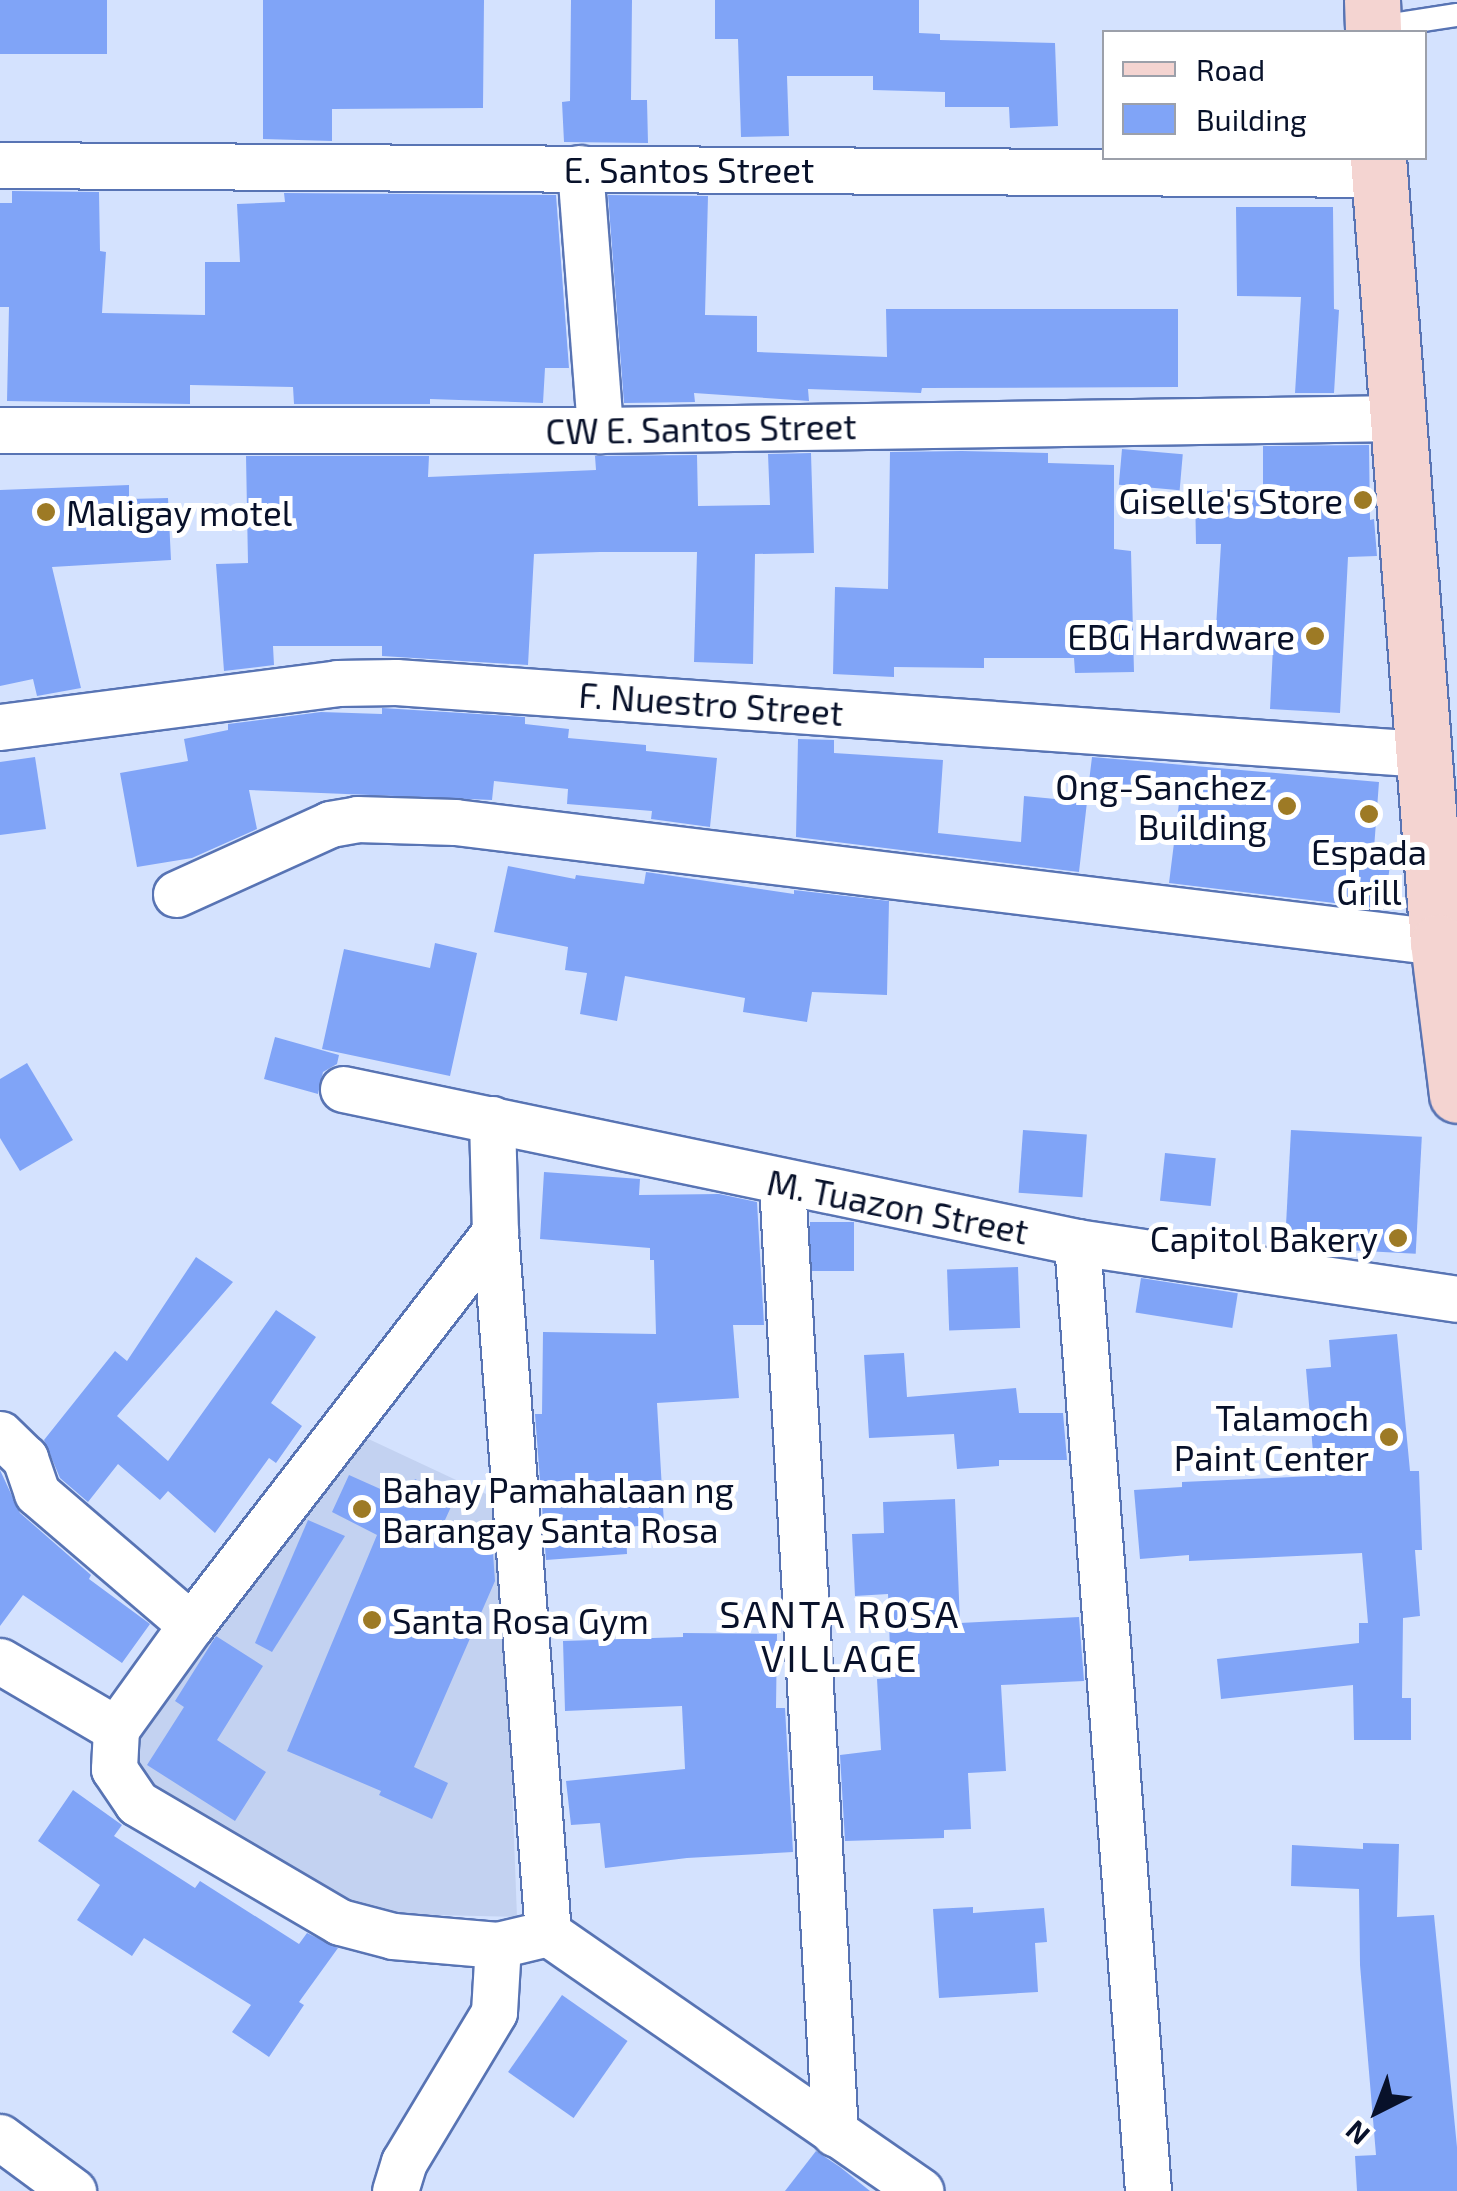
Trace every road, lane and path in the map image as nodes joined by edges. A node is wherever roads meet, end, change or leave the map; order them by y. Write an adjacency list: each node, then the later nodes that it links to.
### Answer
1 (1457, 15): 2 (lane)
2 (1373, 20)
3 (0, 165): 5 (street, E. Santos Street)
4 (1378, 166): 5 (street, E. Santos Street); 6 (main road)
5 (580, 168): 8 (street)
6 (1402, 418): 8 (street, CW E. Santos Street); 10 (main road)
7 (0, 430): 8 (street, CW E. Santos Street)
8 (600, 430)
9 (0, 727): 10 (street, F. Nuestro Street)
10 (1424, 754): 12 (main road)
11 (176, 894): 12 (street)
12 (1438, 942): 14 (main road)
13 (343, 1089): 15 (street, M. Tuazon Street)
14 (1457, 1095)
15 (492, 1119): 16 (street, M. Tuazon Street); 17 (street)
16 (782, 1183): 18 (street, M. Tuazon Street); 26 (street)
17 (496, 1232): 21 (street); 24 (street)
18 (1077, 1242): 19 (street, M. Tuazon Street); 31 (street)
19 (1457, 1299)
20 (0, 1434): 21 (street)
21 (191, 1625): 23 (street)
22 (0, 1661): 23 (street)
23 (116, 1729): 25 (street)
24 (548, 1933): 25 (street); 26 (street)
25 (498, 1946): 29 (street)
26 (836, 2134): 30 (street)
27 (0, 2137): 28 (street)
28 (73, 2191)
29 (395, 2191)
30 (920, 2191)
31 (1148, 2191)

